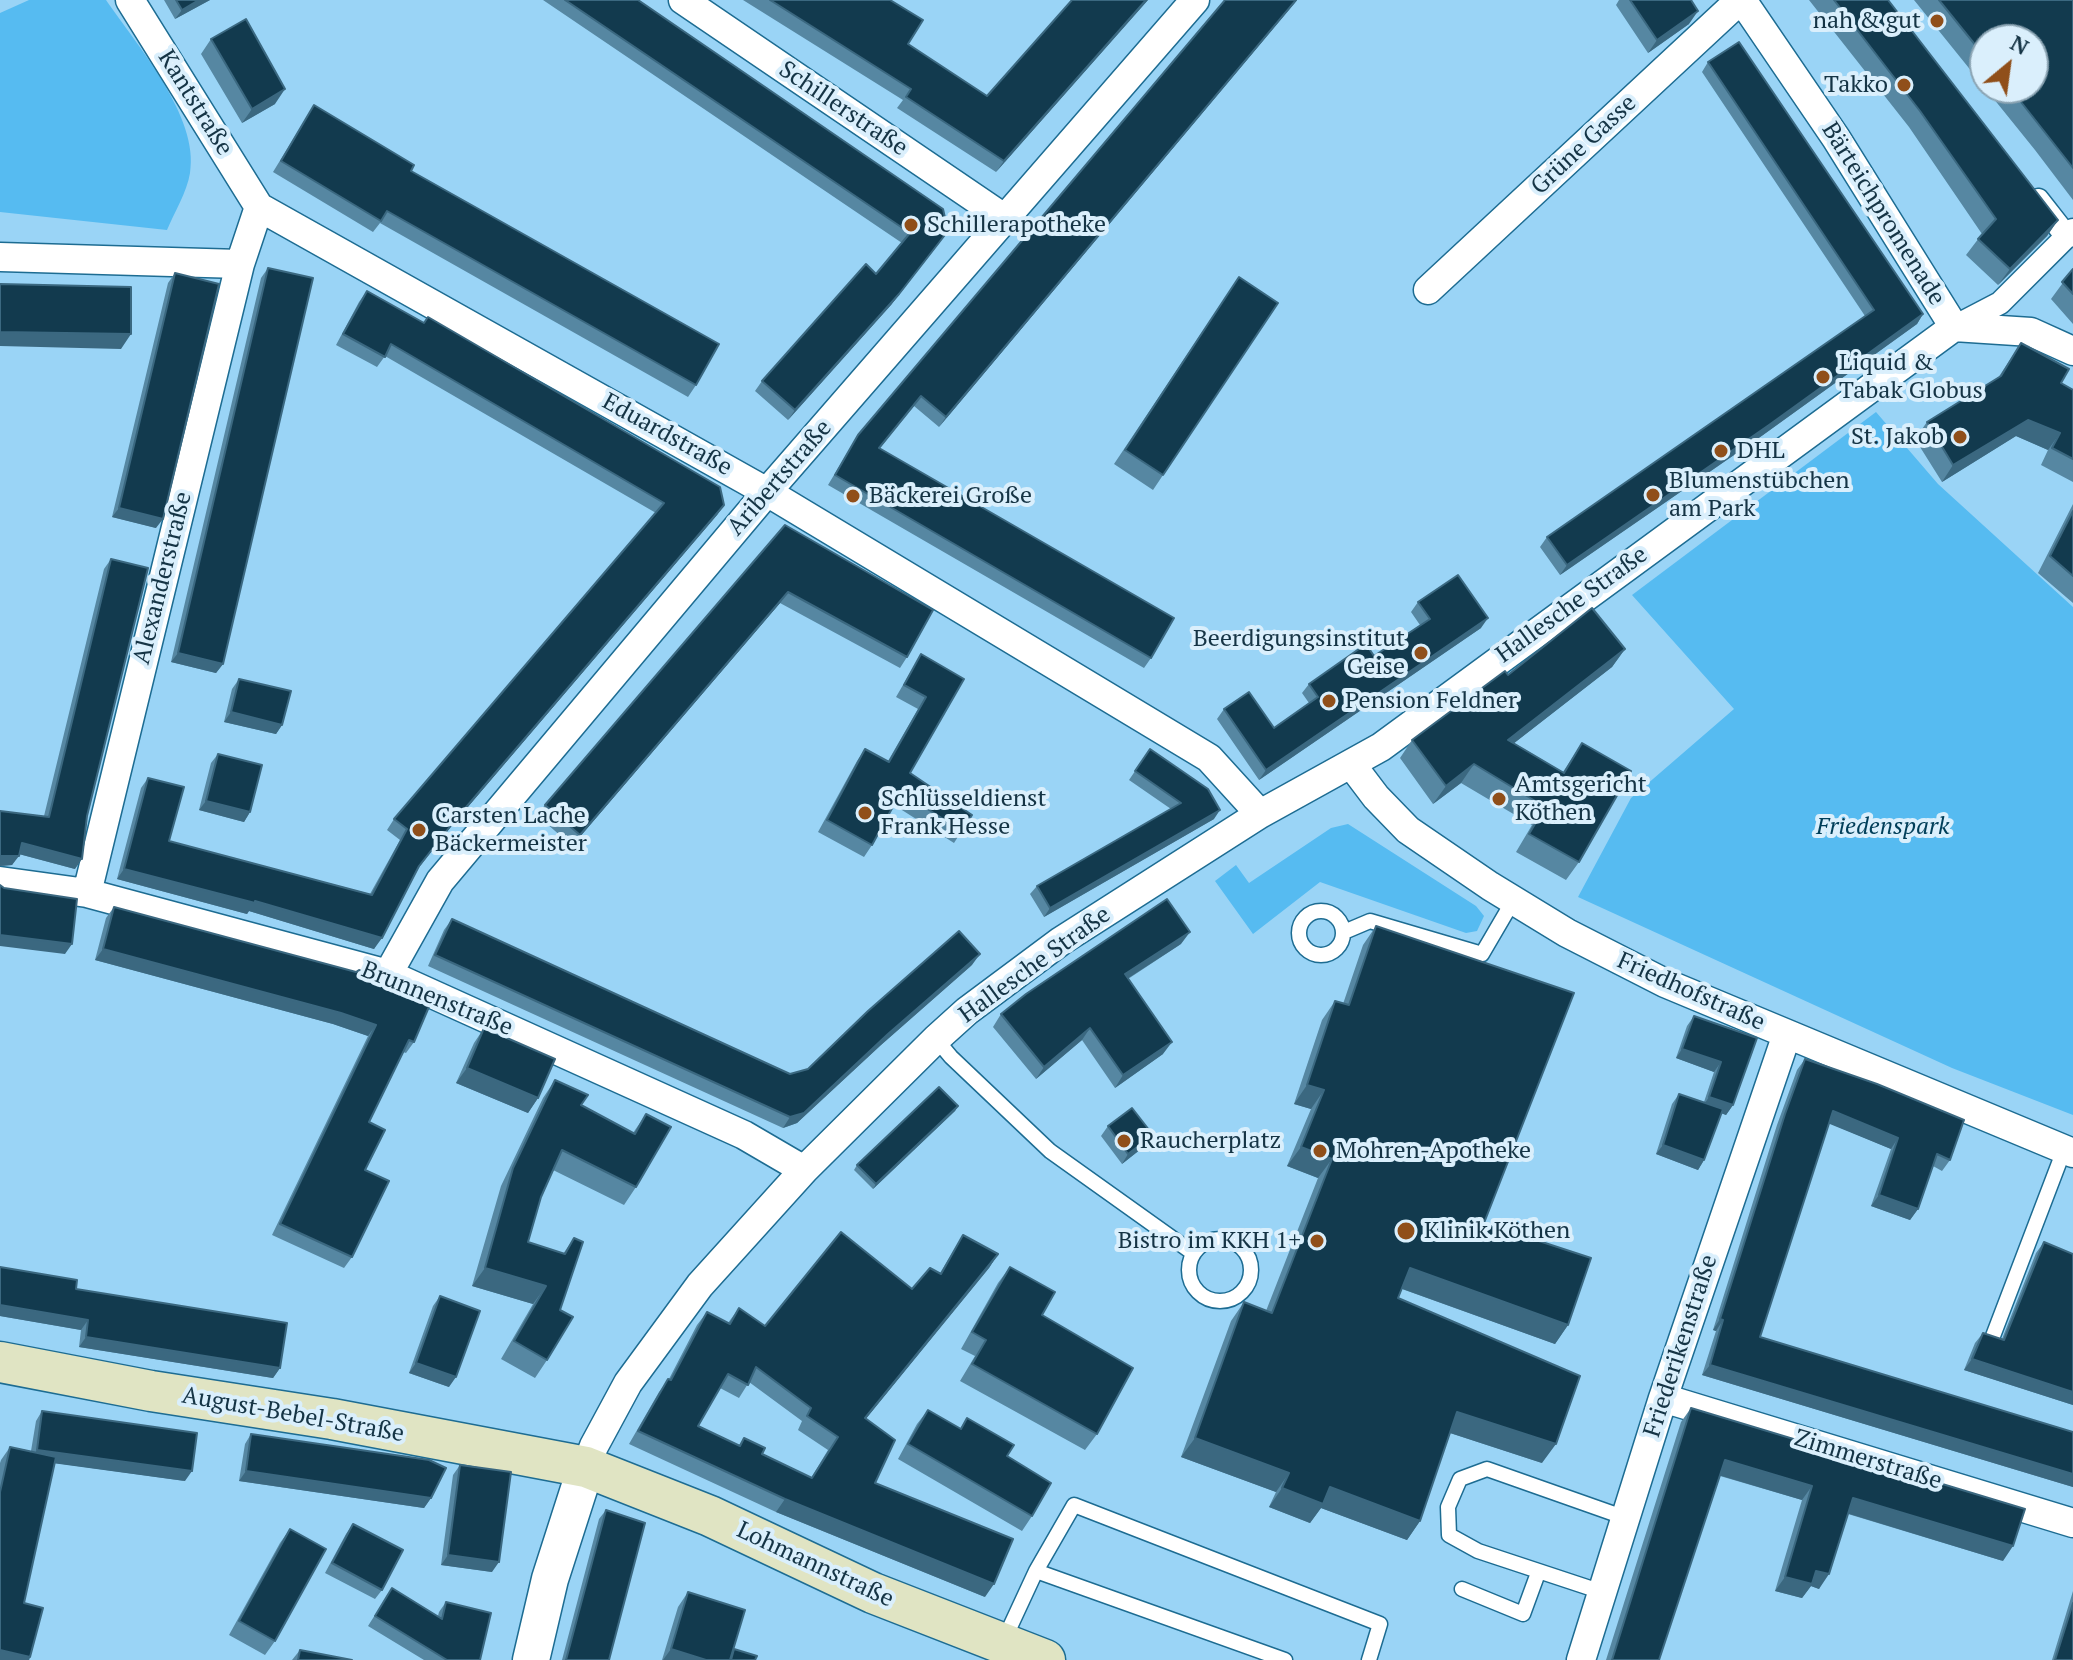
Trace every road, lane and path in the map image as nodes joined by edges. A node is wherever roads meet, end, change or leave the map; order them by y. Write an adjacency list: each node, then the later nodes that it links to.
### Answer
1 (130, 0): 6 (street, Kantstraße)
2 (683, 0): 7 (street, Schillerstraße)
3 (1195, 0): 7 (street, Aribertstraße)
4 (1741, 0): 11 (street, Grüne Gasse); 12 (street, Bärteichpromenade)
5 (2024, 182): 8 (street)
6 (259, 207): 10 (street, Alexanderstraße); 14 (street, Eduardstraße)
7 (1004, 218): 14 (street, Aribertstraße)
8 (2070, 234): 12 (street, Hallesche Straße)
9 (0, 257): 10 (street)
10 (240, 264): 18 (street, Alexanderstraße)
11 (1428, 290)
12 (1954, 327): 13 (street, Bärteichpromenade); 15 (street, Hallesche Straße)
13 (2073, 351)
14 (767, 492): 16 (street, Eduardstraße); 21 (street, Aribertstraße)
15 (1351, 764): 16 (street, Hallesche Straße); 19 (street, Friedhofstraße)
16 (1260, 814): 23 (street, Hallesche Straße)
17 (0, 881): 18 (street, Brunnenstraße)
18 (87, 893): 21 (street, Brunnenstraße)
19 (1513, 901): 20 (lane); 22 (street, Friedhofstraße)
20 (1344, 932)
21 (388, 974): 25 (street, Brunnenstraße)
22 (1787, 1034): 24 (street, Friedhofstraße); 29 (street, Friederikenstraße)
23 (936, 1039): 25 (street, Hallesche Straße); 26 (lane, Hallesche Straße)
24 (2068, 1151): 27 (lane)
25 (804, 1170): 30 (street, Hallesche Straße)
26 (1193, 1253): 26 (lane)
27 (1993, 1336)
28 (1, 1367): 30 (main road, August-Bebel-Straße)
29 (1663, 1398): 31 (street, Friederikenstraße); 32 (street, Zimmerstraße)
30 (586, 1467): 37 (main road, Lohmannstraße); 38 (street)
31 (1626, 1518): 34 (lane); 36 (street, Friederikenstraße)
32 (2073, 1523)
33 (1036, 1571): 37 (lane); 40 (lane); 41 (lane)
34 (1538, 1573): 35 (lane); 36 (lane)
35 (1462, 1589)
36 (1602, 1592): 42 (street, Friederikenstraße)
37 (1002, 1644): 39 (main road, Lohmannstraße)
38 (531, 1660)
39 (1045, 1660)
40 (1285, 1660)
41 (1369, 1660)
42 (1581, 1660)

